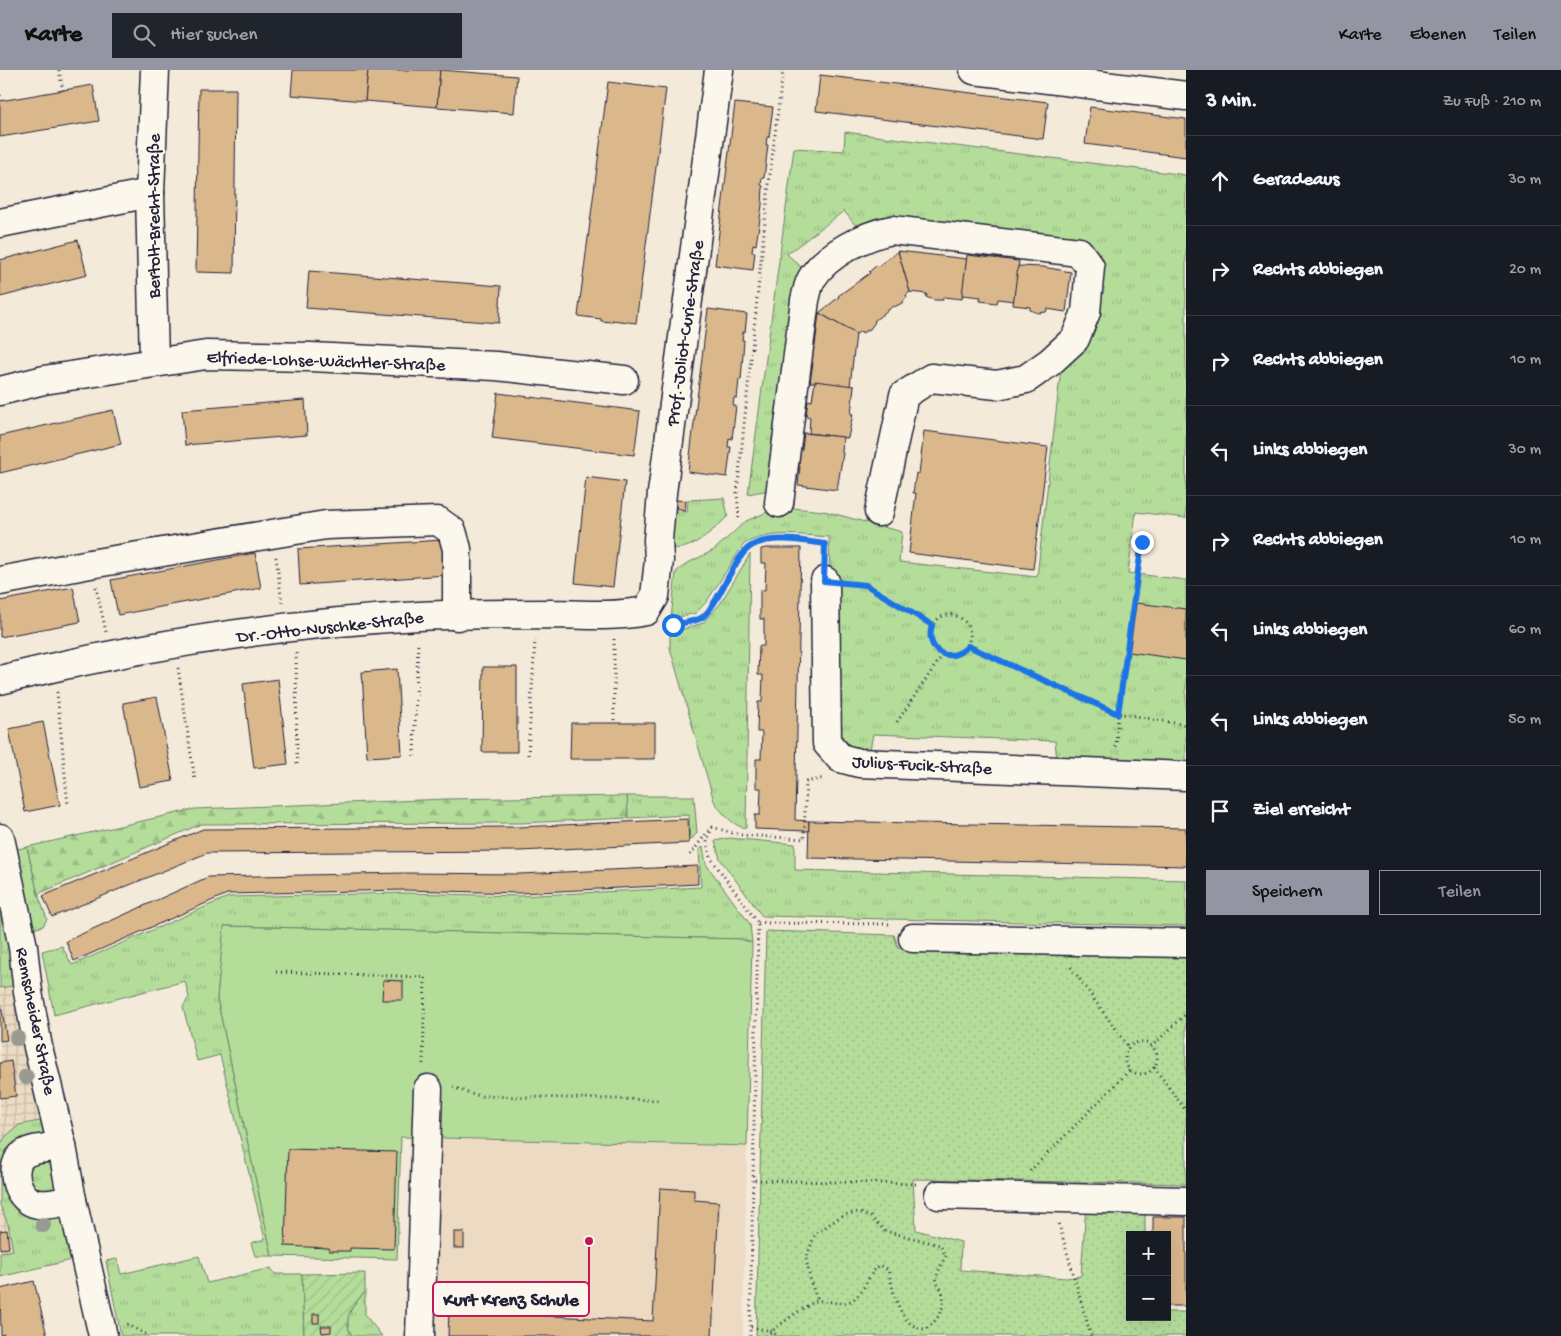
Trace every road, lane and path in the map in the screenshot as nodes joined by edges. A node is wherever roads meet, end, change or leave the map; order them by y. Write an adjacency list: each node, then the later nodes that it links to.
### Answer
1 (59, 70): 6 (path)
2 (155, 70): 10 (street, Bertolt-Brecht-Straße)
3 (719, 70): 23 (street, Prof.-Joliot-Curie-Straße)
4 (783, 70): 17 (path)
5 (974, 70): 8 (street)
6 (63, 90)
7 (0, 95): 9 (path)
8 (1186, 96)
9 (1, 100)
10 (150, 193): 11 (street); 12 (street, Bertolt-Brecht-Straße)
11 (0, 223)
12 (154, 362): 13 (street, Elfriede-Lohse-Wächtler-Straße); 14 (street, Elfriede-Lohse-Wächtler-Straße)
13 (624, 380)
14 (0, 391)
15 (779, 503): 16 (street)
16 (879, 512)
17 (739, 518)
18 (273, 533): 20 (street); 27 (street); 29 (path)
19 (1142, 542): 37 (path)
20 (90, 564): 22 (street); 34 (path)
21 (824, 581): 28 (path); 30 (path); 41 (street, Julius-Fucik-Straße)
22 (0, 582)
23 (655, 596): 25 (street, Dr.-Otto-Nuschke-Straße)
24 (536, 614): 25 (street, Dr.-Otto-Nuschke-Straße); 27 (street, Dr.-Otto-Nuschke-Straße); 42 (path)
25 (614, 615): 38 (path)
26 (419, 616): 27 (street, Dr.-Otto-Nuschke-Straße); 29 (street, Dr.-Otto-Nuschke-Straße); 43 (path)
27 (457, 616)
28 (932, 625): 32 (path); 33 (path)
29 (290, 628): 31 (street, Dr.-Otto-Nuschke-Straße); 44 (path)
30 (659, 633)
31 (174, 643): 34 (street, Dr.-Otto-Nuschke-Straße); 47 (path)
32 (968, 646): 33 (path); 37 (path)
33 (943, 654): 39 (path)
34 (111, 655): 35 (street, Dr.-Otto-Nuschke-Straße)
35 (54, 666): 36 (street, Dr.-Otto-Nuschke-Straße); 48 (path)
36 (0, 680)
37 (1118, 714): 40 (path); 45 (path)
38 (614, 720)
39 (897, 722)
40 (1186, 725)
41 (834, 753): 45 (street, Julius-Fucik-Straße); 49 (path)
42 (528, 755)
43 (414, 756)
44 (297, 765)
45 (1115, 773): 46 (street, Julius-Fucik-Straße)
46 (1186, 776)
47 (194, 781)
48 (68, 806)
49 (712, 827): 51 (path); 52 (path)
50 (0, 838): 65 (street, Remscheider Straße)
51 (690, 855)
52 (758, 923): 53 (path); 66 (path)
53 (913, 938): 54 (street)
54 (1052, 941): 55 (street); 59 (path)
55 (1186, 943)
56 (276, 972): 62 (path)
57 (1186, 1014): 58 (path)
58 (1152, 1047): 59 (path); 60 (path)
59 (1129, 1048): 61 (path)
60 (1154, 1067): 61 (path); 64 (path)
61 (1130, 1070): 68 (path)
62 (431, 1076): 63 (path); 76 (street)
63 (660, 1100)
64 (1186, 1111)
65 (62, 1146): 70 (street, Remscheider Straße); 70 (street)
66 (754, 1180): 67 (path); 73 (path)
67 (939, 1195): 68 (street)
68 (1004, 1196): 69 (street)
69 (1052, 1198): 71 (street); 80 (path)
70 (72, 1200): 75 (street, Remscheider Straße)
71 (1186, 1201)
72 (818, 1301): 72 (path); 74 (path)
73 (751, 1327): 74 (path); 77 (path)
74 (771, 1331): 78 (path); 79 (path)
75 (103, 1336)
76 (420, 1336)
77 (750, 1336)
78 (766, 1336)
79 (778, 1336)
80 (1091, 1336)

